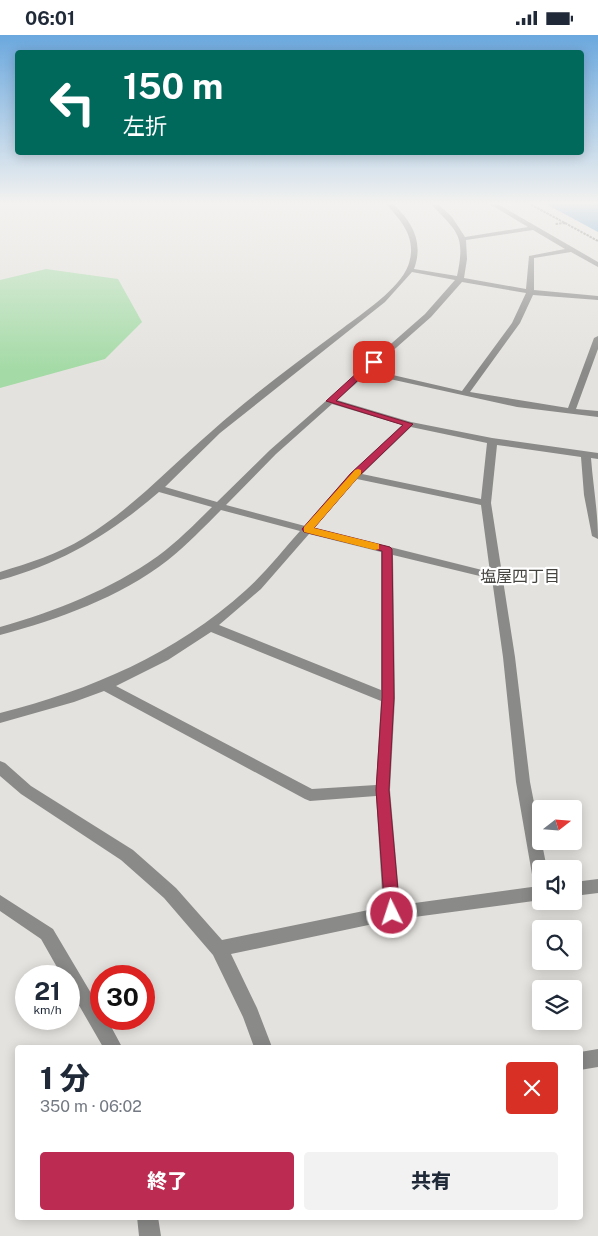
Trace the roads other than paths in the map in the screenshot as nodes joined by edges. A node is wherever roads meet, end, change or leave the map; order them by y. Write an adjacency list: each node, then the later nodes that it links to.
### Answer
1 (414, 259): 4 (street)
2 (464, 259): 5 (street)
3 (531, 259): 6 (street)
4 (410, 270): 5 (street); 19 (street)
5 (460, 279): 6 (street); 9 (street)
6 (530, 292): 7 (street); 10 (street)
7 (598, 298)
8 (598, 338): 12 (street)
9 (365, 371): 10 (street); 11 (street)
10 (464, 394): 12 (street)
11 (330, 401): 14 (street); 21 (street)
12 (571, 411): 13 (street)
13 (598, 414)
14 (409, 424): 15 (street); 18 (street)
15 (492, 441): 16 (street); 20 (street)
16 (586, 454): 17 (street); 23 (street)
17 (598, 456)
18 (355, 475): 20 (street); 22 (street)
19 (158, 488): 21 (street); 25 (street)
20 (486, 503): 26 (street)
21 (219, 506): 22 (street); 28 (street)
22 (307, 529): 24 (street); 27 (street)
23 (598, 536)
24 (387, 549): 26 (street); 30 (street)
25 (0, 576)
26 (497, 577): 34 (street)
27 (211, 627): 29 (street); 30 (street)
28 (0, 631)
29 (106, 686): 31 (street); 33 (street)
30 (388, 698): 33 (street)
31 (0, 719)
32 (0, 767): 40 (street)
33 (383, 790): 39 (street)
34 (537, 860)
35 (598, 886): 36 (street)
36 (582, 888)
37 (532, 894): 39 (street)
38 (0, 902): 41 (street)
39 (392, 913): 40 (street)
40 (219, 949): 42 (street)
41 (112, 1045)
42 (262, 1045)
43 (598, 1058): 44 (street)
44 (583, 1060)

